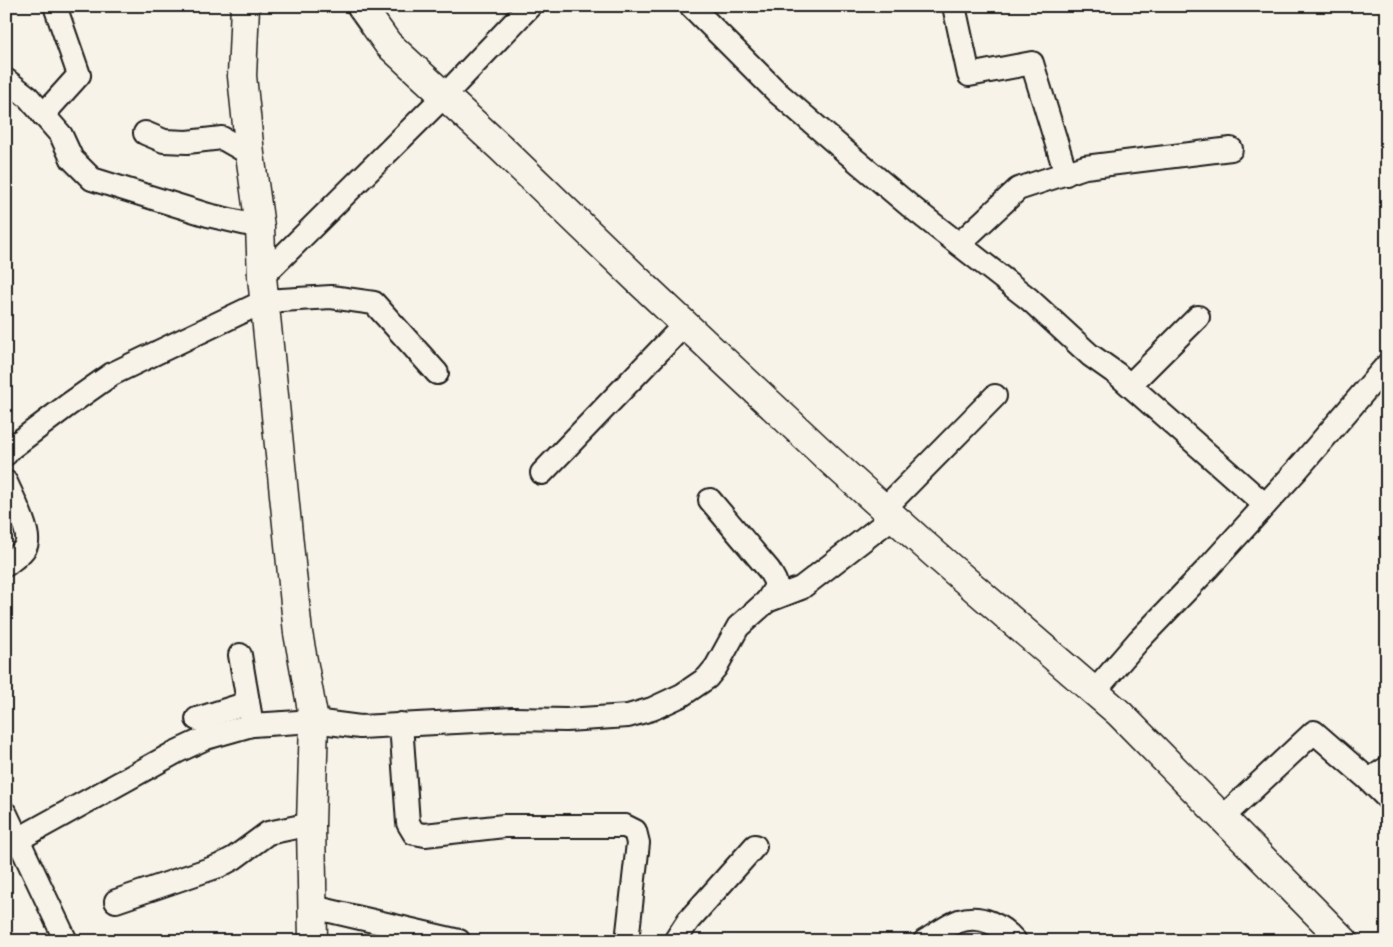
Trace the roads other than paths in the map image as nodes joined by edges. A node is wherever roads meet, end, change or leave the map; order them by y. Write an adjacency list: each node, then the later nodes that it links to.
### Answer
1 (55, 6): 9 (street)
2 (245, 6): 12 (main road)
3 (361, 6): 8 (main road)
4 (530, 6): 8 (street)
5 (691, 6): 15 (street)
6 (954, 6): 13 (street)
7 (6, 80): 9 (street)
8 (444, 96): 16 (street); 18 (main road)
9 (43, 115): 14 (street)
10 (145, 132): 12 (street)
11 (1231, 149): 13 (street)
12 (250, 154): 14 (main road)
13 (1066, 174): 15 (street)
14 (260, 227): 16 (main road)
15 (959, 244): 21 (street)
16 (263, 289): 20 (street); 23 (street); 35 (main road)
17 (1198, 317): 21 (street)
18 (685, 324): 24 (street); 28 (main road)
19 (1387, 365): 27 (street)
20 (436, 373)
21 (1130, 386): 27 (street)
22 (995, 396): 28 (street)
23 (6, 454)
24 (542, 473)
25 (6, 482): 29 (street)
26 (710, 500): 30 (street)
27 (1265, 505): 32 (street)
28 (889, 513): 30 (street); 32 (main road)
29 (6, 565)
30 (767, 601): 36 (street)
31 (240, 655): 33 (street)
32 (1094, 692): 40 (main road)
33 (250, 714): 34 (street); 35 (street); 42 (street)
34 (198, 719)
35 (314, 721): 36 (street); 41 (main road)
36 (401, 724): 49 (street)
37 (1378, 774): 38 (street); 40 (street)
38 (1387, 798)
39 (6, 814): 42 (street)
40 (1223, 817): 53 (main road)
41 (311, 824): 44 (street); 45 (main road)
42 (13, 843): 46 (street)
43 (756, 846): 50 (street)
44 (116, 901)
45 (313, 907): 47 (main road); 48 (street)
46 (66, 941)
47 (313, 941)
48 (459, 941)
49 (626, 941)
50 (675, 941)
51 (925, 941): 52 (street)
52 (1015, 941)
53 (1344, 941)

